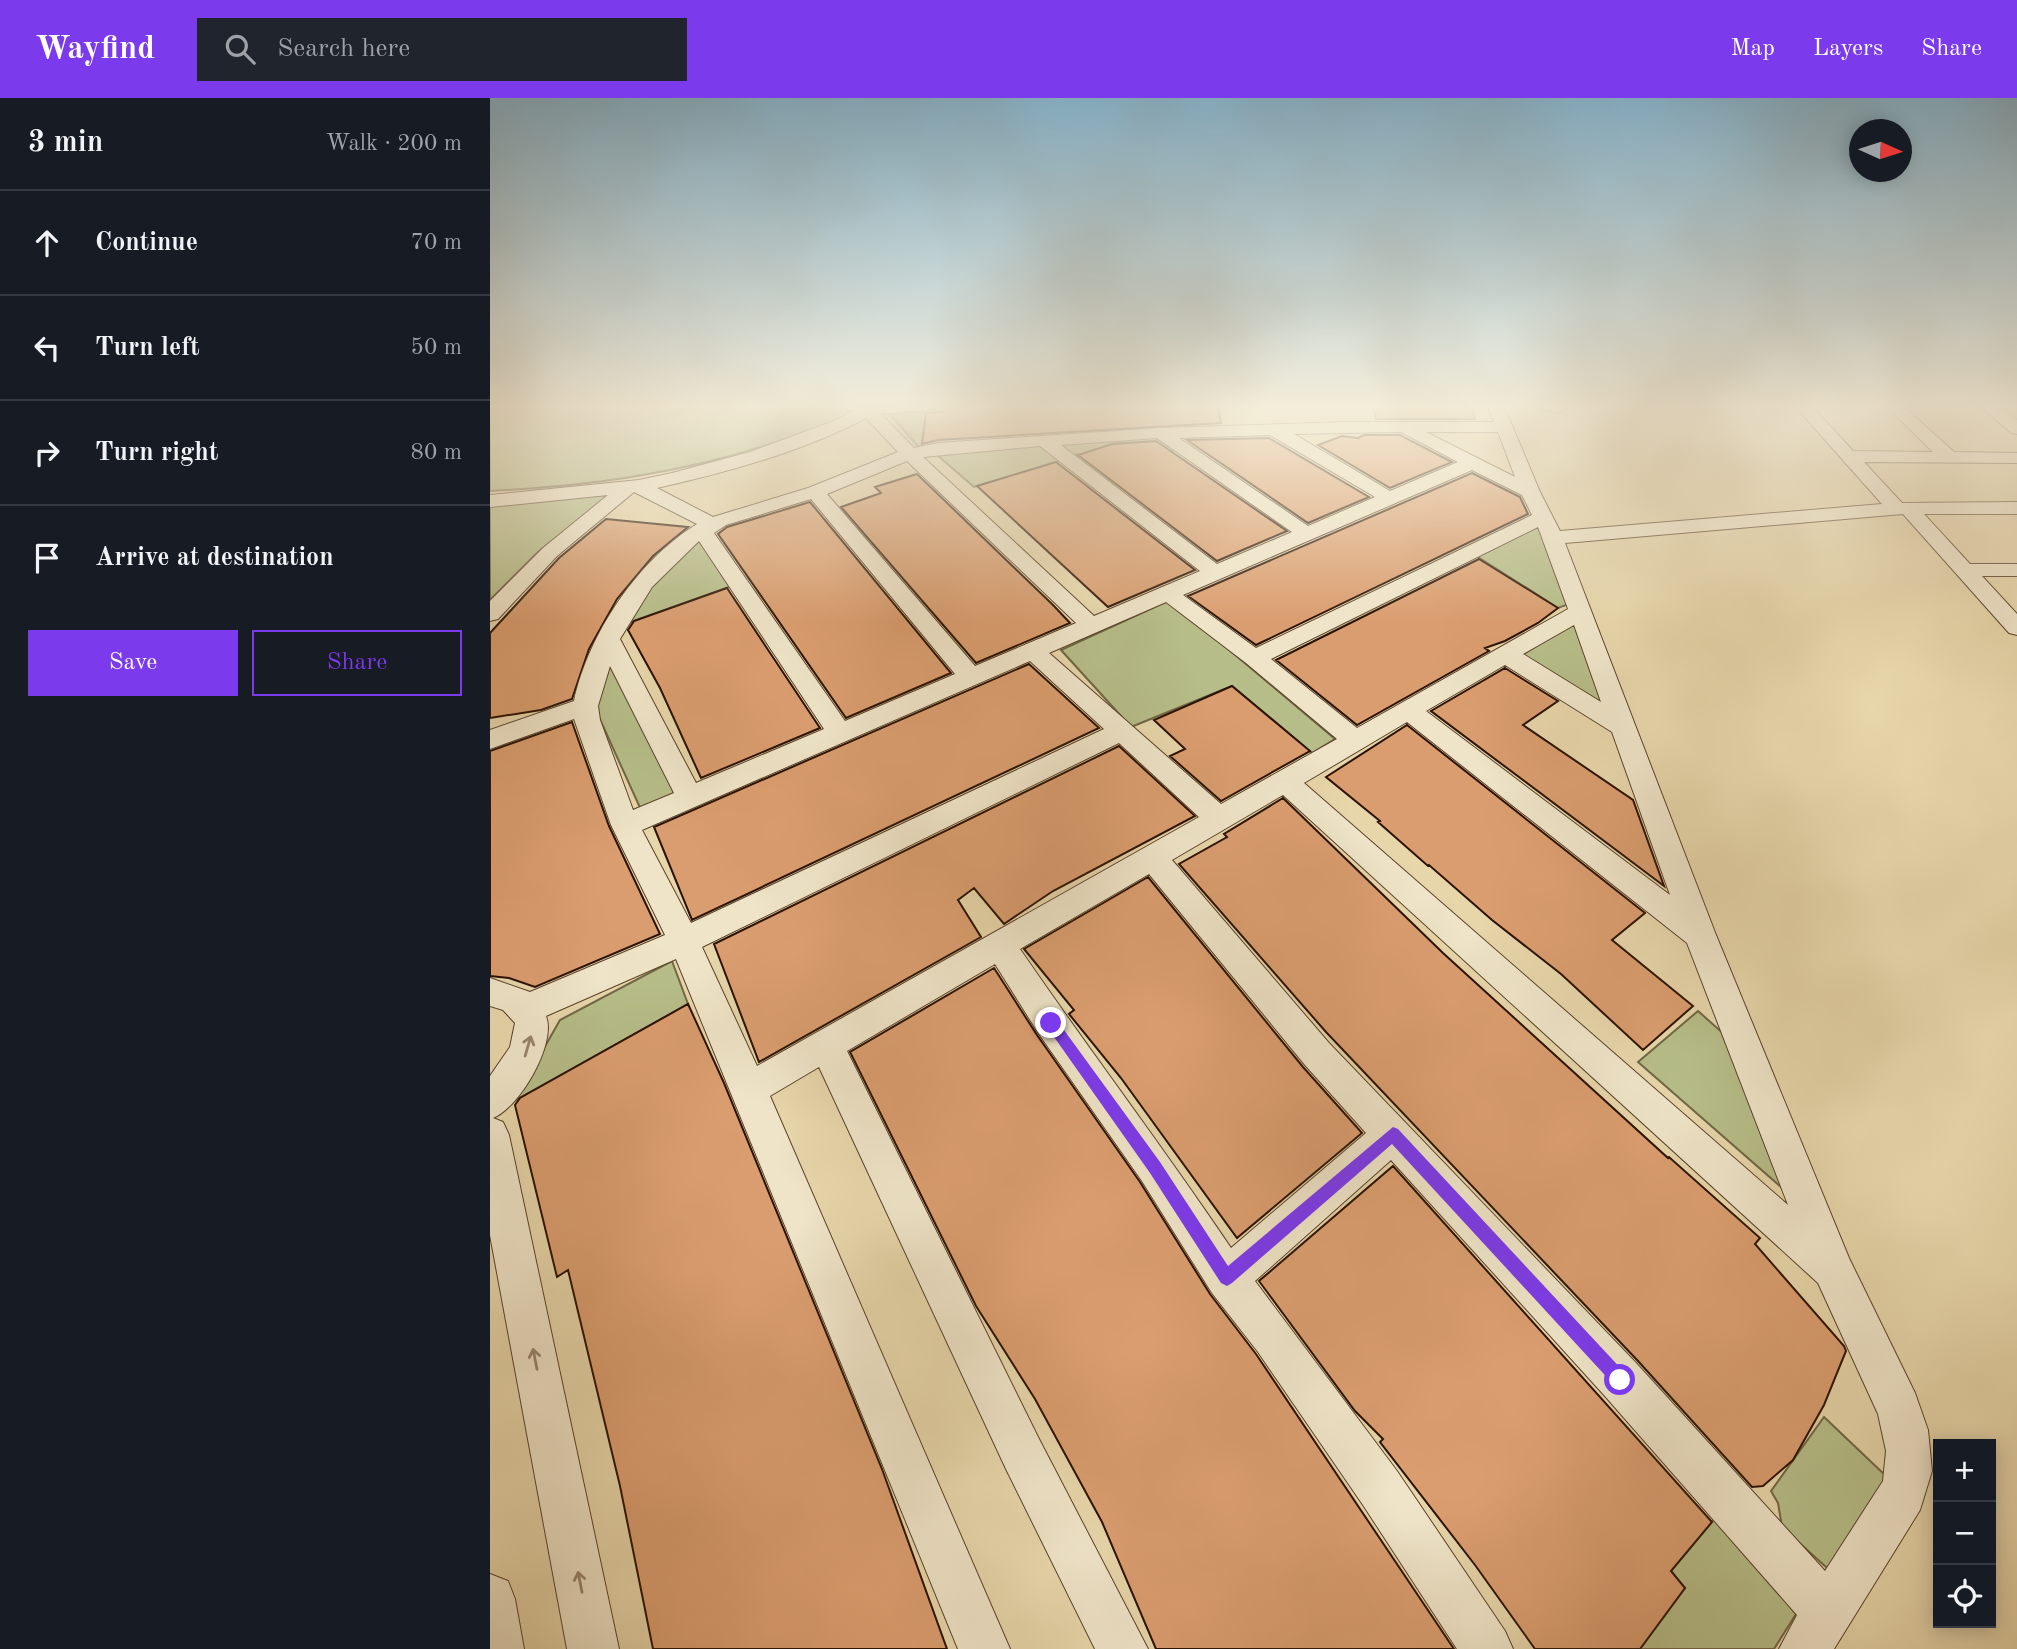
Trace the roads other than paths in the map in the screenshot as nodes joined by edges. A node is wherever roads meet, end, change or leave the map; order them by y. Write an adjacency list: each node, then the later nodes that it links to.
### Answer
1 (673, 476): 11 (street)
2 (854, 476): 12 (street)
3 (934, 476): 26 (street)
4 (1089, 476): 22 (street)
5 (1224, 476): 19 (street)
6 (1354, 476): 13 (street)
7 (1441, 476): 13 (street)
8 (1490, 476): 17 (street)
9 (1526, 476): 17 (street)
10 (1870, 476): 16 (street)
11 (634, 486): 14 (street); 18 (street); 25 (street)
12 (815, 492): 18 (street); 32 (street)
13 (1390, 498): 19 (street)
14 (490, 501)
15 (2017, 508): 16 (street)
16 (1903, 509): 17 (street); 20 (street)
17 (1542, 516): 24 (street); 31 (street)
18 (706, 527): 28 (street); 37 (street)
19 (1307, 534): 22 (street)
20 (1964, 570): 21 (street); 27 (street)
21 (2017, 570)
22 (1214, 572): 23 (street)
23 (1167, 593): 26 (street); 31 (street)
24 (1578, 612): 30 (street); 35 (street)
25 (490, 614)
26 (1091, 625): 29 (street)
27 (2017, 628)
28 (608, 639): 33 (street); 41 (street)
29 (1033, 651): 32 (street); 36 (street)
30 (1507, 654): 34 (street); 35 (street)
31 (1254, 658): 39 (street)
32 (971, 677): 37 (street)
33 (585, 706): 38 (street); 43 (street)
34 (1409, 711): 39 (street); 45 (street)
35 (1624, 729): 45 (street)
36 (1122, 731): 42 (street); 46 (street)
37 (840, 733): 41 (street)
38 (490, 740)
39 (1356, 741): 40 (street)
40 (1286, 782): 42 (street); 55 (street)
41 (690, 797): 43 (street)
42 (1219, 819): 44 (street)
43 (625, 825): 46 (street)
44 (1153, 858): 47 (street); 53 (street)
45 (1700, 934): 55 (street)
46 (684, 941): 49 (street); 51 (street)
47 (1000, 945): 50 (street); 56 (street)
48 (490, 992): 49 (street)
49 (526, 1009): 52 (street, one-way to 49)
50 (825, 1045): 51 (street); 62 (street)
51 (749, 1089): 61 (street)
52 (490, 1102)
53 (1393, 1134): 56 (street); 58 (street)
54 (490, 1135): 60 (street, one-way to 54)
55 (1833, 1272): 58 (street)
56 (1227, 1278): 63 (street)
57 (490, 1600): 59 (street)
58 (1829, 1613): 64 (street)
59 (498, 1649)
60 (593, 1649)
61 (984, 1649)
62 (1122, 1649)
63 (1487, 1649)
64 (1805, 1649)

